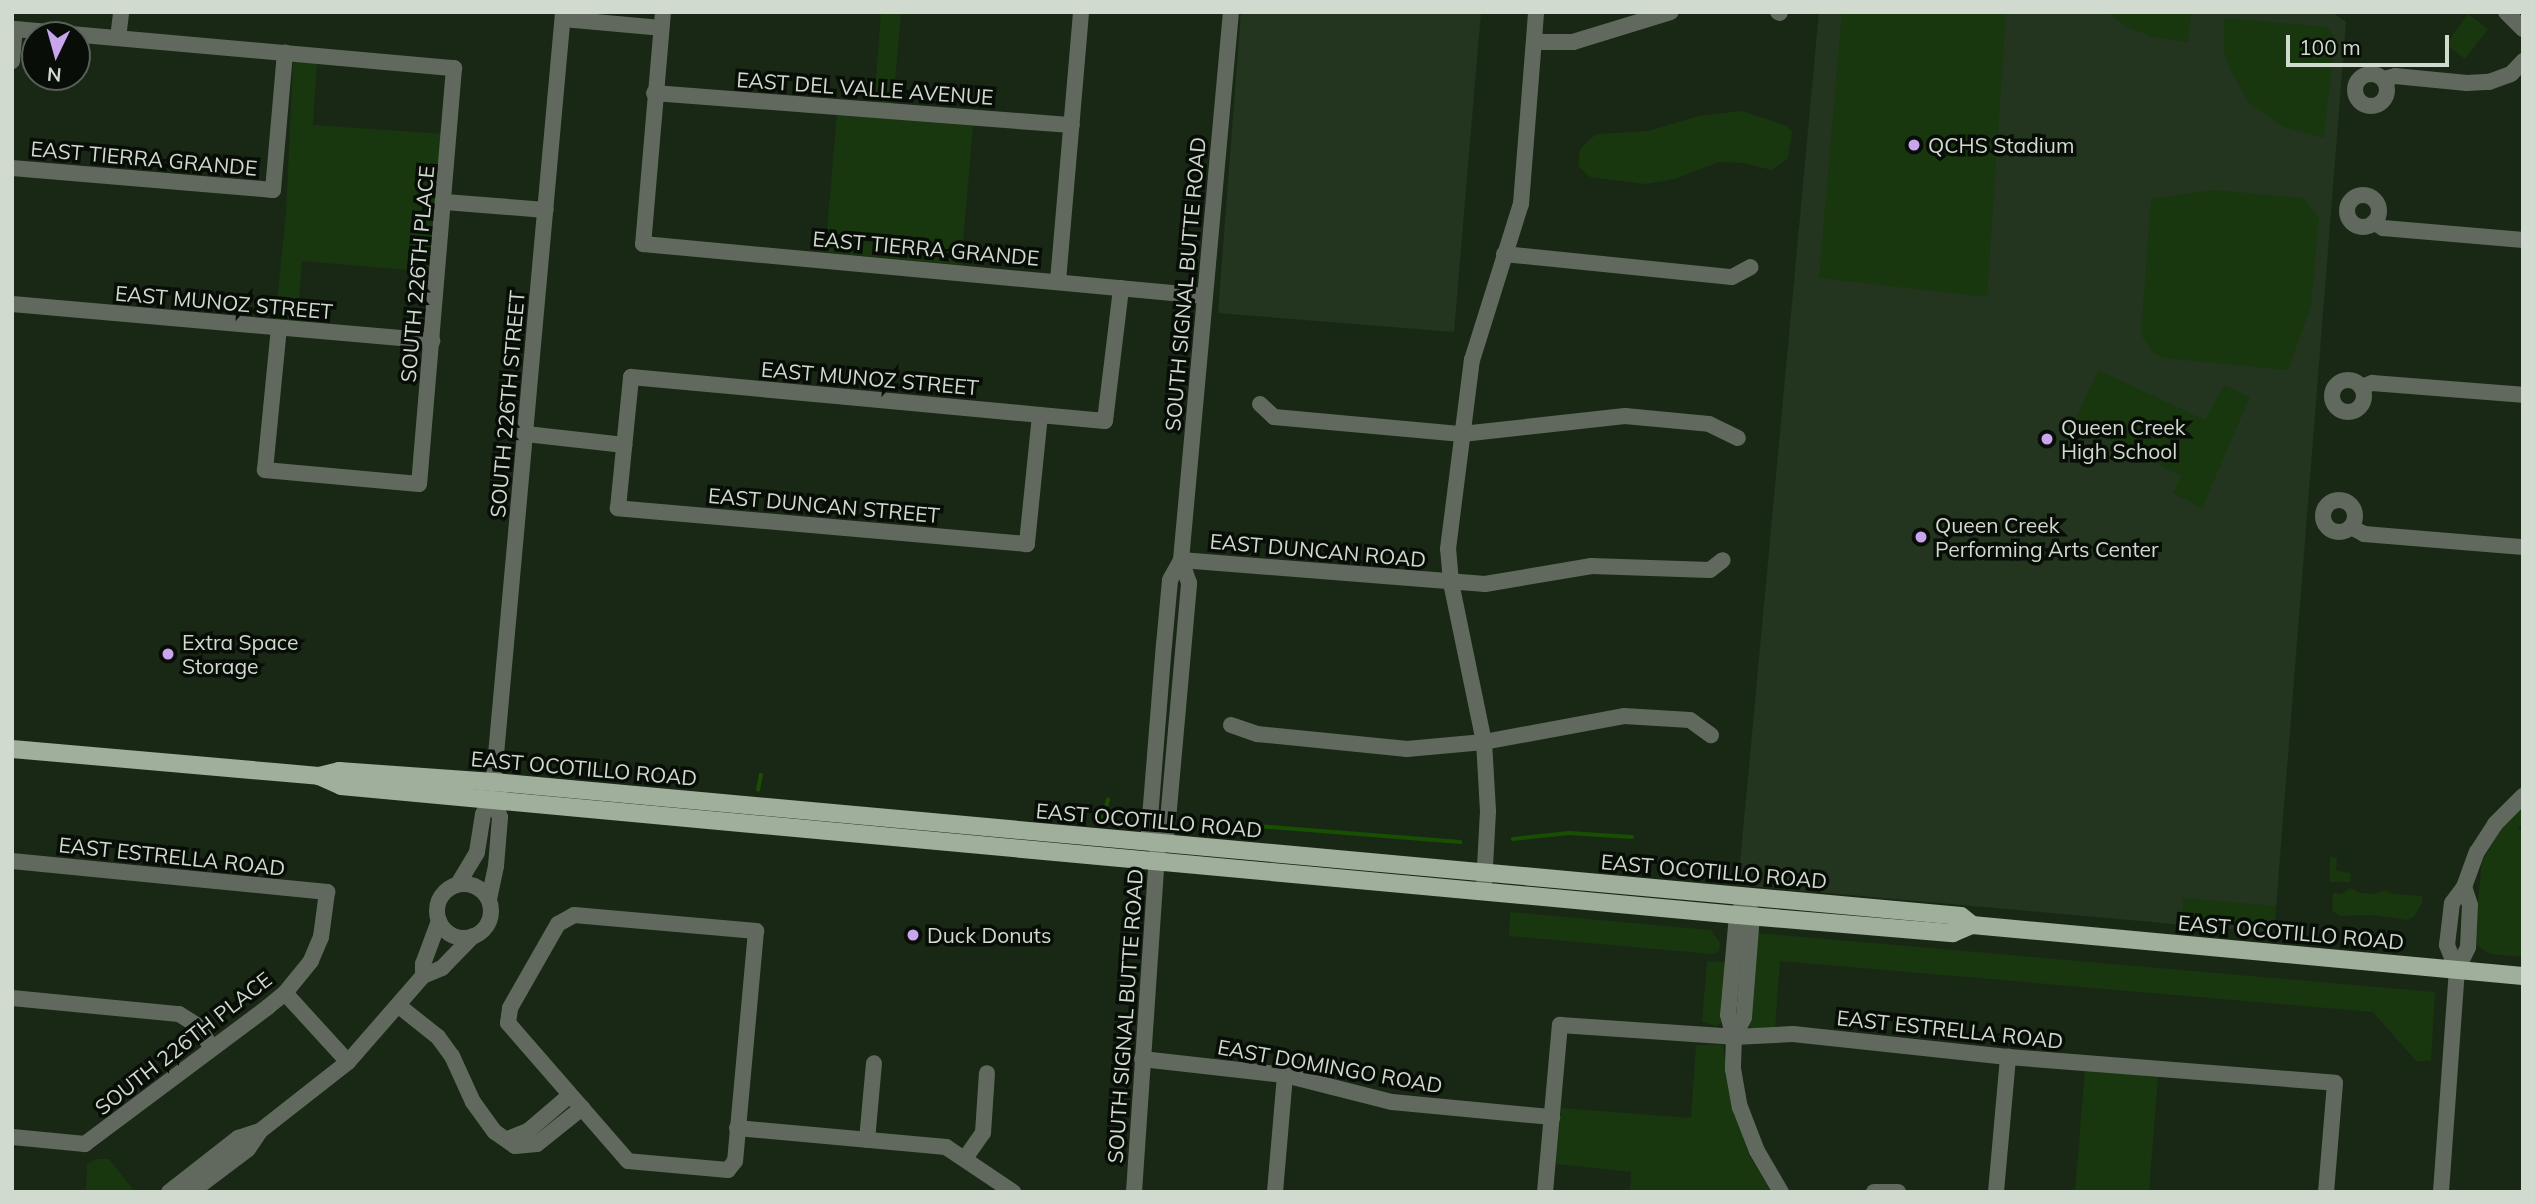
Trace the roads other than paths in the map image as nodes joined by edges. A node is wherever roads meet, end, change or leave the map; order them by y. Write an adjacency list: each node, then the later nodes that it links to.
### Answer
1 (121, 12): 10 (street)
2 (1081, 12): 17 (street)
3 (1231, 12): 27 (street, SOUTH SIGNAL BUTTE ROAD)
4 (1536, 12): 11 (street)
5 (1671, 12): 11 (street)
6 (2506, 12): 9 (street)
7 (563, 16): 8 (street); 20 (street, SOUTH 226TH STREET)
8 (662, 20): 16 (street)
9 (2523, 29)
10 (118, 38): 12 (street); 13 (street)
11 (1535, 42): 23 (street)
12 (285, 53): 18 (street, EAST TIERRA GRANDE); 19 (street, SOUTH 226TH PLACE)
13 (12, 61)
14 (2523, 61): 15 (street)
15 (2384, 79)
16 (654, 93): 17 (street, EAST DEL VALLE AVENUE); 25 (street, EAST TIERRA GRANDE)
17 (1072, 125): 25 (street)
18 (12, 168)
19 (445, 202): 20 (street); 30 (street, SOUTH 226TH PLACE)
20 (546, 210): 35 (street, SOUTH 226TH STREET)
21 (2374, 222): 22 (street)
22 (2523, 240)
23 (1504, 254): 24 (street); 36 (street)
24 (1751, 267)
25 (1058, 281): 26 (street, EAST TIERRA GRANDE)
26 (1121, 288): 27 (street, EAST TIERRA GRANDE); 34 (street, EAST MUNOZ STREET)
27 (1205, 296): 41 (street, SOUTH SIGNAL BUTTE ROAD)
28 (12, 304): 29 (street, EAST MUNOZ STREET)
29 (279, 328): 30 (street, EAST MUNOZ STREET); 30 (street, SOUTH 226TH PLACE)
30 (432, 341)
31 (2361, 387): 32 (street)
32 (2523, 395)
33 (1260, 404): 36 (street)
34 (1040, 415): 38 (street, EAST MUNOZ STREET); 38 (street, EAST DUNCAN STREET)
35 (526, 434): 38 (street); 48 (street, SOUTH 226TH STREET)
36 (1462, 435): 37 (street); 43 (street)
37 (1738, 438)
38 (624, 445)
39 (2351, 527): 40 (street)
40 (2523, 547)
41 (1181, 560): 43 (street, EAST DUNCAN ROAD); 50 (street, SOUTH SIGNAL BUTTE ROAD)
42 (1723, 560): 43 (street, EAST DUNCAN ROAD)
43 (1451, 582): 46 (street)
44 (1231, 725): 46 (street)
45 (1711, 735): 46 (street)
46 (1484, 743): 53 (street)
47 (12, 749): 48 (main road, EAST OCOTILLO ROAD)
48 (493, 791): 50 (main road, EAST OCOTILLO ROAD); 52 (main road, EAST OCOTILLO ROAD); 54 (street); 57 (street)
49 (2523, 796): 62 (street)
50 (1158, 844): 52 (street, SOUTH SIGNAL BUTTE ROAD); 53 (main road, EAST OCOTILLO ROAD)
51 (12, 861): 55 (street, EAST ESTRELLA ROAD)
52 (1157, 862): 53 (main road, EAST OCOTILLO ROAD); 71 (street, SOUTH SIGNAL BUTTE ROAD)
53 (1484, 882): 56 (main road, EAST OCOTILLO ROAD); 58 (main road, EAST OCOTILLO ROAD)
54 (458, 884): 57 (street); 59 (street)
55 (327, 892): 65 (street, SOUTH 226TH PLACE)
56 (1747, 897): 58 (street); 60 (main road, EAST OCOTILLO ROAD)
57 (489, 900): 61 (street)
58 (1744, 916): 60 (main road, EAST OCOTILLO ROAD); 68 (street)
59 (439, 921): 61 (street); 63 (street)
60 (1972, 925): 62 (main road, EAST OCOTILLO ROAD)
61 (473, 936): 63 (street)
62 (2457, 970): 64 (main road, EAST OCOTILLO ROAD); 96 (street)
63 (423, 976): 67 (street)
64 (2523, 976)
65 (285, 993): 69 (street, SOUTH 226TH PLACE); 72 (street)
66 (12, 998): 69 (street)
67 (399, 1006): 72 (street); 82 (street)
68 (1734, 1037): 70 (street, EAST ESTRELLA ROAD); 78 (street, EAST ESTRELLA ROAD); 91 (street)
69 (212, 1048): 81 (street, SOUTH 226TH PLACE)
70 (2008, 1057): 94 (street); 95 (street, EAST ESTRELLA ROAD)
71 (1142, 1059): 75 (street, EAST DOMINGO ROAD); 88 (street, SOUTH SIGNAL BUTTE ROAD)
72 (348, 1062): 80 (street)
73 (874, 1063): 83 (street)
74 (987, 1073): 84 (street)
75 (1285, 1075): 78 (street, EAST DOMINGO ROAD); 89 (street)
76 (570, 1095): 77 (street); 79 (street); 82 (street)
77 (582, 1108): 79 (street); 82 (street)
78 (1552, 1117): 90 (street)
79 (737, 1128): 83 (street)
80 (260, 1131): 85 (street); 86 (street)
81 (12, 1137)
82 (508, 1139)
83 (867, 1140): 84 (street)
84 (966, 1157): 87 (street)
85 (169, 1192)
86 (191, 1192)
87 (1013, 1192)
88 (1134, 1192)
89 (1275, 1192)
90 (1545, 1192)
91 (1781, 1192)
92 (1874, 1192): 93 (street)
93 (1898, 1192)
94 (1996, 1192)
95 (2326, 1192)
96 (2441, 1192)

